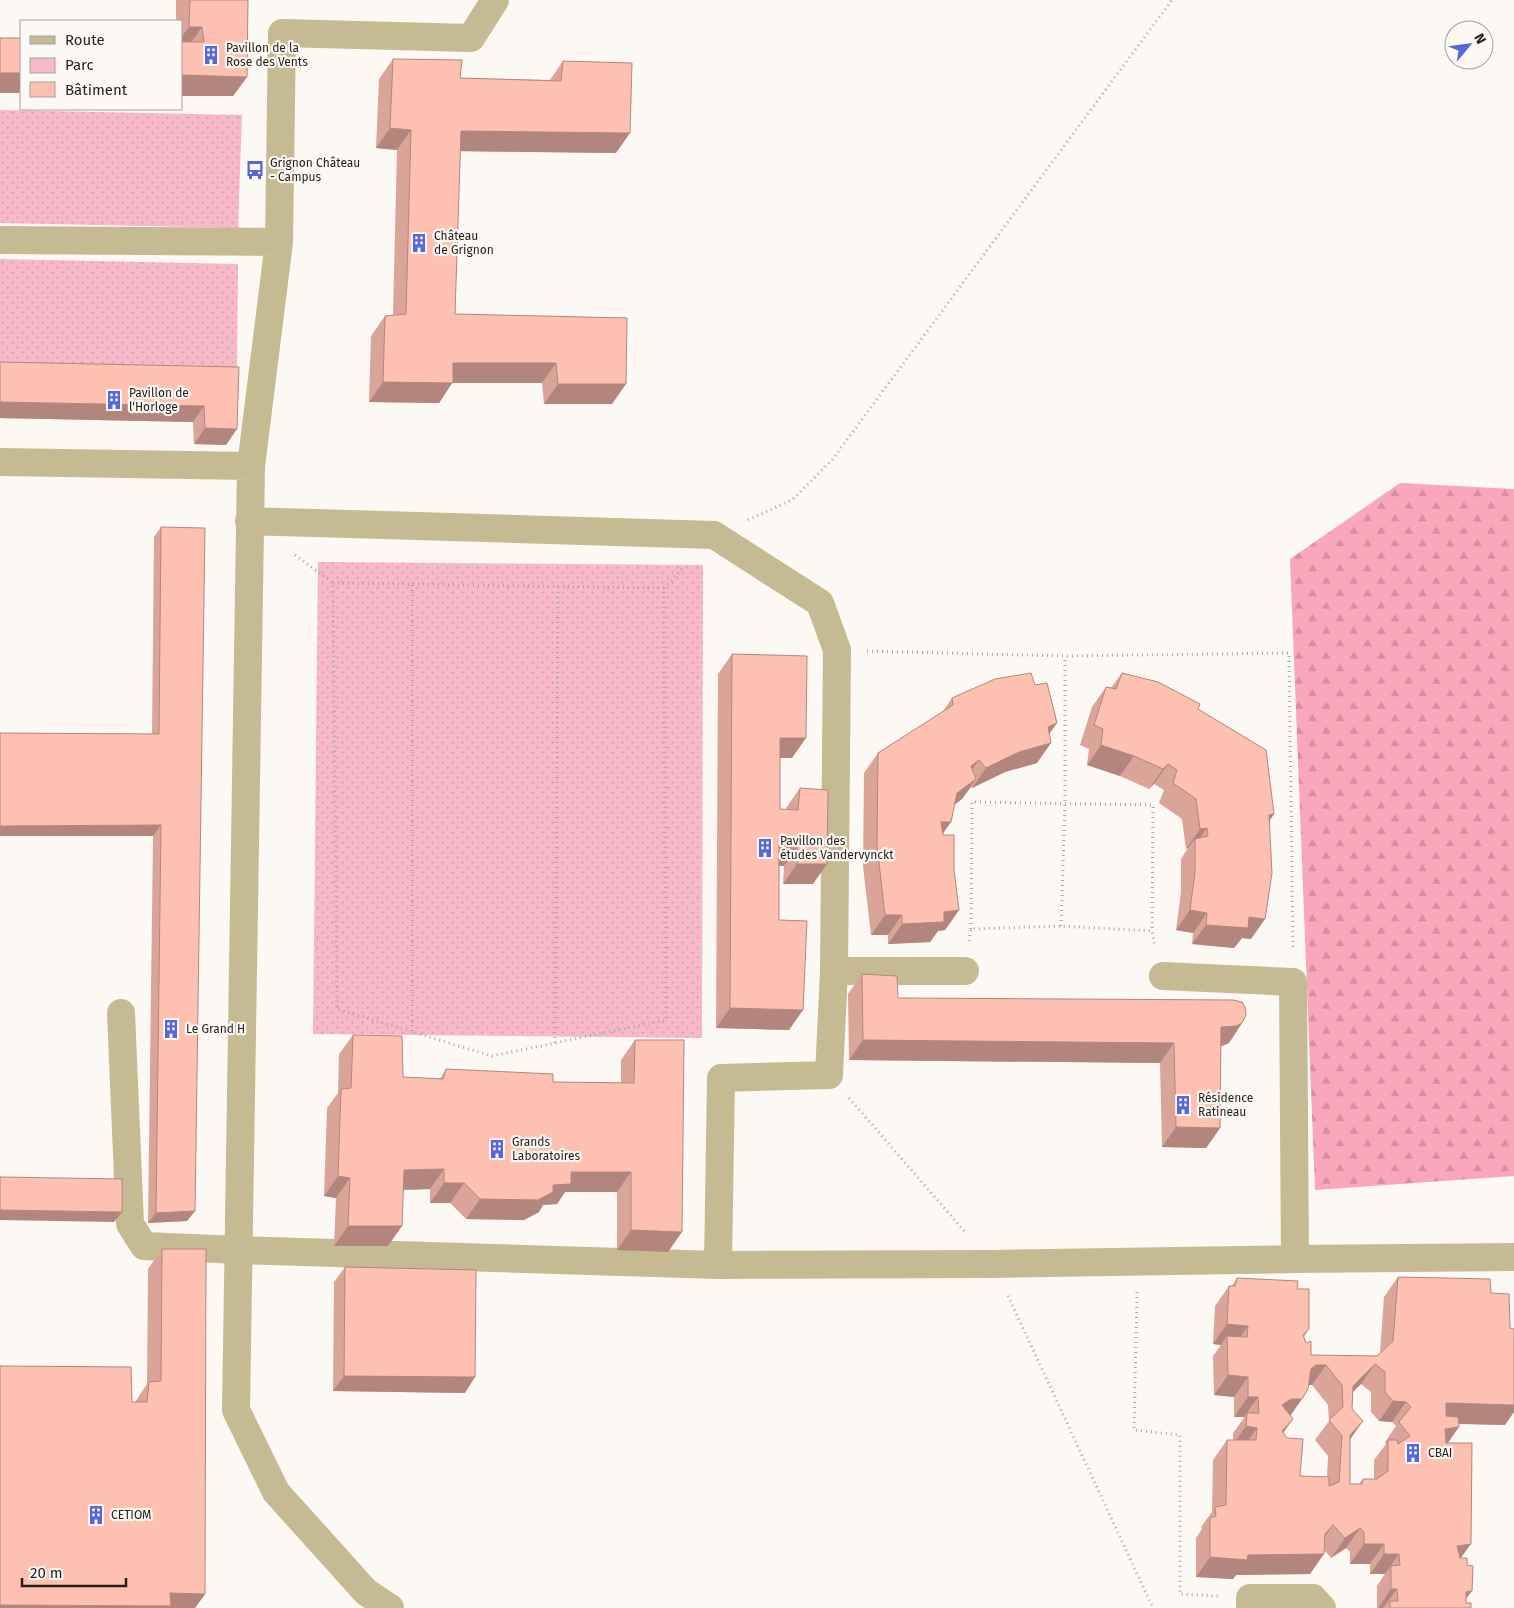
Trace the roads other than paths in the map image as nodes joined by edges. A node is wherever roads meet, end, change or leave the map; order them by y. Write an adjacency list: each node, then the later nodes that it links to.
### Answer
1 (495, 0): 3 (lane)
2 (0, 240): 3 (lane)
3 (279, 242): 5 (lane)
4 (0, 462): 5 (lane)
5 (251, 466): 6 (lane)
6 (249, 521): 7 (lane); 11 (lane)
7 (834, 971): 8 (lane); 14 (lane)
8 (965, 971)
9 (1163, 976): 13 (lane)
10 (120, 1013): 11 (lane)
11 (240, 1250): 14 (lane); 16 (lane)
12 (1514, 1257): 13 (lane)
13 (1295, 1259): 14 (lane)
14 (718, 1264)
15 (1250, 1603): 17 (lane)
16 (390, 1608)
17 (1322, 1608)

